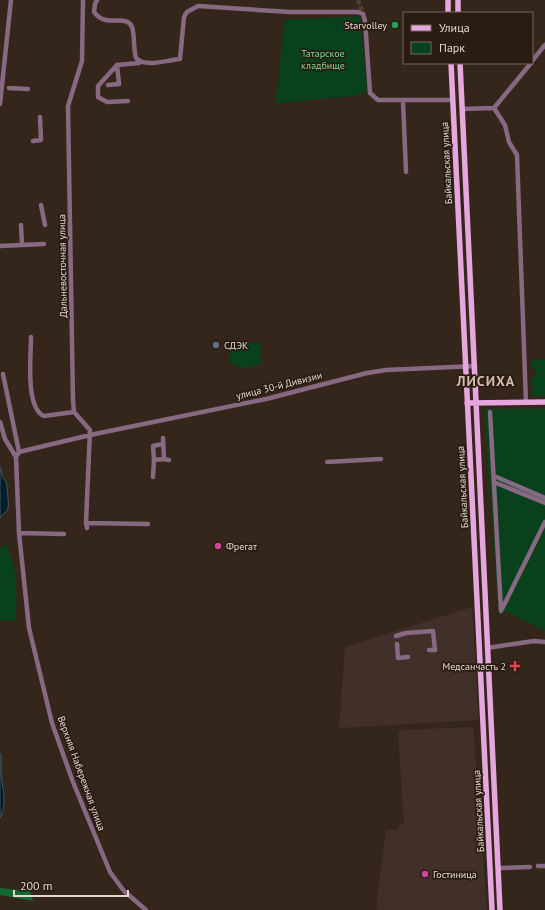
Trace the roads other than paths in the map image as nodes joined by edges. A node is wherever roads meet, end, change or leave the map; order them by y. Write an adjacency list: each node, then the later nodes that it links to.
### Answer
1 (11, 0): 25 (street)
2 (83, 0): 8 (street, Дальневосточная улица)
3 (98, 0): 9 (street)
4 (231, 0): 7 (street)
5 (448, 0): 10 (main road)
6 (458, 0): 11 (main road)
7 (232, 7): 9 (street); 22 (street)
8 (84, 11): 9 (street); 45 (street, Дальневосточная улица)
9 (94, 12)
10 (448, 12)
11 (458, 12)
12 (545, 45): 13 (street)
13 (533, 60)
14 (139, 63): 18 (street)
15 (451, 64): 23 (main road, Байкальская улица)
16 (460, 64): 27 (main road, Байкальская улица)
17 (529, 64): 26 (street)
18 (118, 66): 19 (street); 24 (street)
19 (108, 85)
20 (9, 88): 21 (street)
21 (28, 89)
22 (403, 100): 23 (street); 30 (street)
23 (452, 100): 39 (main road, Байкальская улица)
24 (128, 101)
25 (0, 104)
26 (494, 108): 27 (street); 42 (street)
27 (462, 109): 38 (main road, Байкальская улица)
28 (40, 117): 29 (street)
29 (33, 141)
30 (406, 172)
31 (41, 205): 33 (street)
32 (21, 225): 35 (street)
33 (45, 225)
34 (44, 244): 35 (street)
35 (22, 245): 36 (street)
36 (0, 246)
37 (30, 337): 45 (street)
38 (474, 366): 39 (street, улица 30-й Дивизии); 41 (main road, Байкальская улица)
39 (465, 367): 44 (main road, Байкальская улица); 48 (street, улица 30-й Дивизии)
40 (3, 374): 51 (street, Верхняя Набережная улица)
41 (476, 402): 42 (main road); 44 (main road); 66 (main road, Байкальская улица)
42 (526, 402): 43 (main road)
43 (545, 402)
44 (467, 403): 74 (main road, Байкальская улица)
45 (74, 412): 48 (street)
46 (490, 412): 56 (street)
47 (0, 422): 51 (street)
48 (90, 435): 51 (street, улица 30-й Дивизии); 60 (street)
49 (163, 438): 50 (street)
50 (163, 444): 53 (street); 53 (street)
51 (17, 455): 61 (street, Верхняя Набережная улица)
52 (381, 459): 54 (street)
53 (154, 460): 55 (street)
54 (327, 462)
55 (153, 477)
56 (494, 479): 57 (street); 58 (street); 59 (street)
57 (545, 498)
58 (545, 503)
59 (545, 522)
60 (148, 524)
61 (19, 532): 62 (street); 73 (street, Верхняя Набережная улица)
62 (64, 534)
63 (396, 636): 67 (street)
64 (545, 642): 66 (street)
65 (397, 644): 68 (street)
66 (487, 648): 72 (main road, Байкальская улица)
67 (429, 650)
68 (408, 657)
69 (538, 866): 70 (street)
70 (545, 866)
71 (530, 867): 72 (street)
72 (499, 868): 75 (main road, Байкальская улица)
73 (146, 910)
74 (492, 910)
75 (500, 910)

